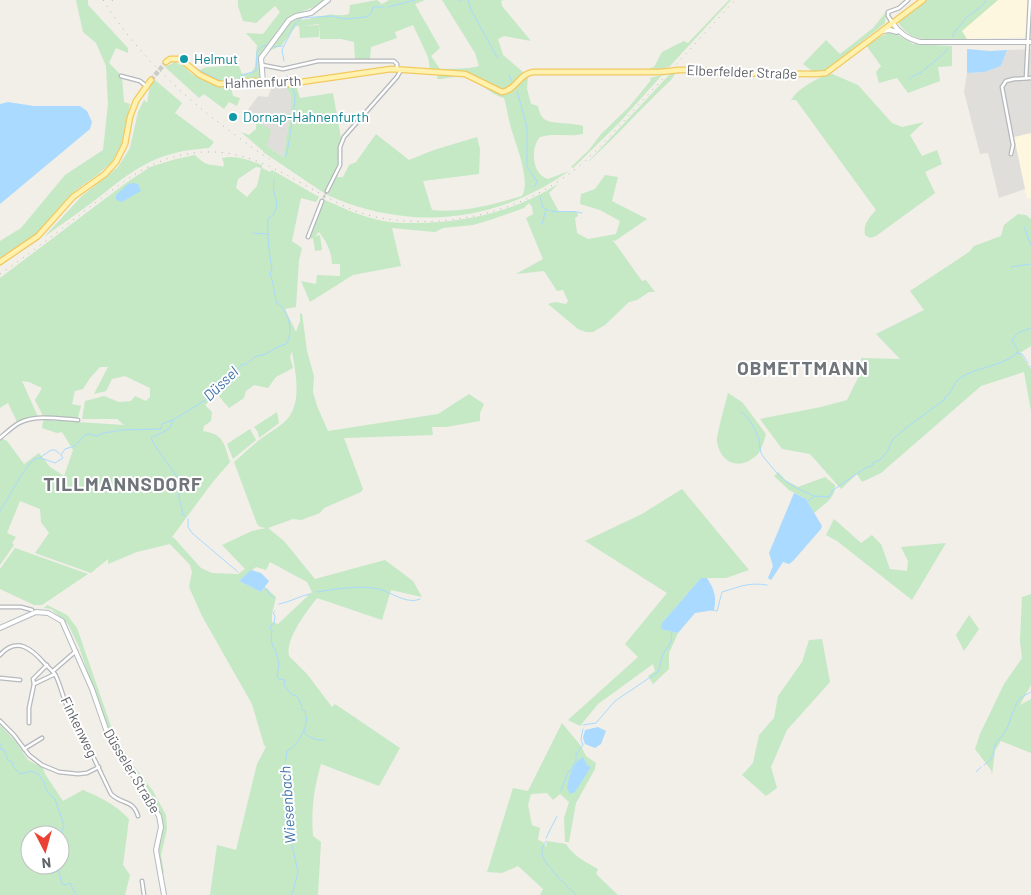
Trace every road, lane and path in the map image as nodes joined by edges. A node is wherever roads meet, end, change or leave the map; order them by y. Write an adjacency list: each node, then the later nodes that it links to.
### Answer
1 (328, 0): 10 (main road)
2 (908, 0): 5 (street)
3 (923, 0): 5 (main road, Elberfelder Straße)
4 (1030, 0): 8 (street)
5 (892, 22): 6 (main road, Elberfelder Straße); 7 (main road)
6 (880, 31): 7 (main road); 12 (main road, Elberfelder Straße, bridge)
7 (900, 33): 8 (main road)
8 (1029, 42): 14 (street)
9 (166, 62): 17 (main road, Hahnenfurth)
10 (262, 65): 11 (street); 17 (main road)
11 (399, 70): 12 (main road, Hahnenfurth); 17 (main road, Hahnenfurth); 20 (street)
12 (441, 72)
13 (122, 76): 18 (street)
14 (1026, 78): 15 (street); 19 (street)
15 (1031, 78)
16 (151, 80): 18 (main road)
17 (264, 82)
18 (146, 86): 23 (main road)
19 (1011, 154)
20 (327, 191)
21 (322, 202): 22 (street)
22 (308, 237)
23 (0, 262)
24 (78, 420): 25 (street)
25 (0, 438)
26 (0, 607): 27 (street)
27 (32, 610)
28 (0, 628): 29 (main road, Düsseler Straße)
29 (76, 651): 32 (street); 44 (main road, Düsseler Straße)
30 (0, 655): 31 (street, Finkenweg)
31 (47, 665): 32 (street, Finkenweg); 35 (street)
32 (54, 673): 35 (street); 40 (street, Finkenweg)
33 (0, 678): 34 (street)
34 (20, 680)
35 (34, 684): 37 (street)
36 (0, 721): 39 (street)
37 (29, 723)
38 (42, 738): 39 (street)
39 (24, 748): 40 (street)
40 (98, 767): 41 (street, Finkenweg)
41 (138, 816)
42 (142, 881): 43 (street)
43 (144, 895)
44 (164, 895)

